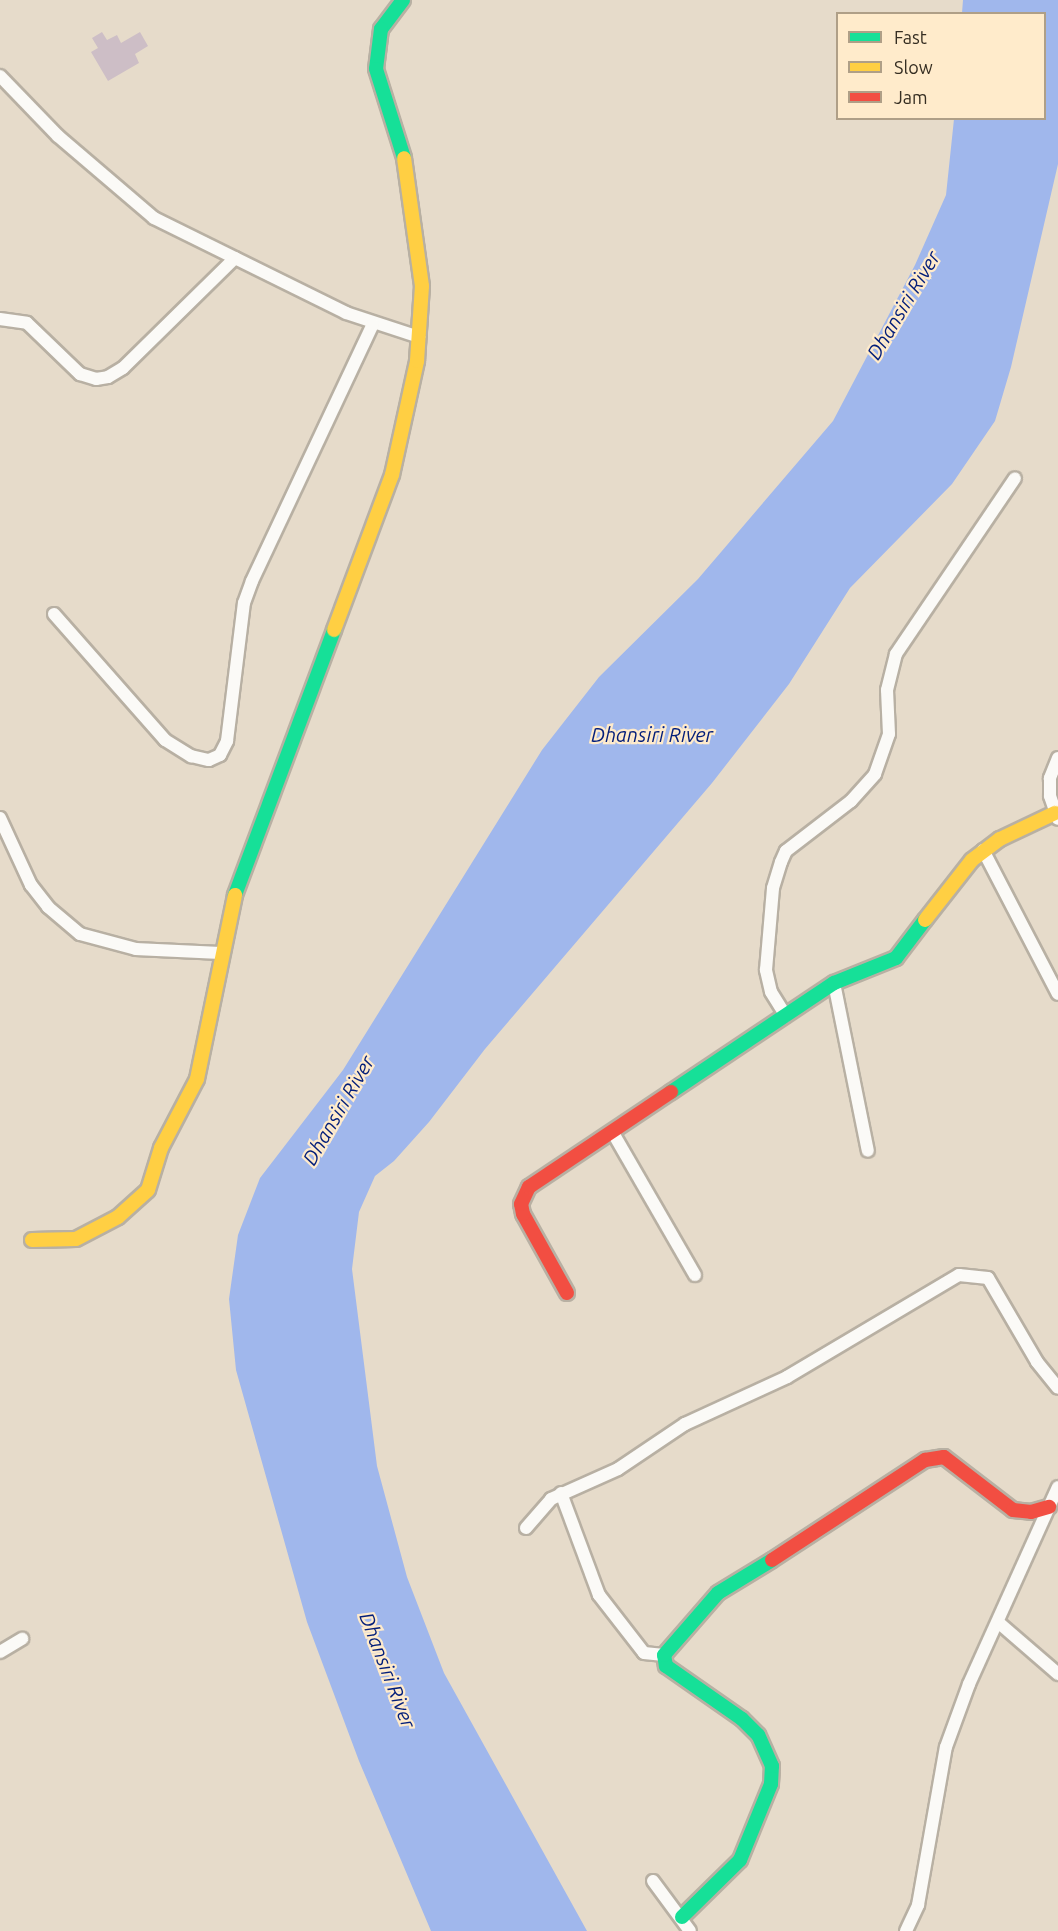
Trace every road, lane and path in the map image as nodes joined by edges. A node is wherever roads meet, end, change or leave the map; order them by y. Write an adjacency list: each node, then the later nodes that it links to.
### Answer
1 (403, 0): 6 (street)
2 (3, 84): 3 (street)
3 (235, 258): 4 (street); 5 (street)
4 (0, 319)
5 (373, 324): 6 (street); 8 (street)
6 (419, 338): 13 (street)
7 (1014, 478): 16 (street)
8 (54, 614)
9 (1058, 758): 10 (street)
10 (1057, 816): 12 (street)
11 (0, 818): 13 (street)
12 (983, 850): 14 (street); 15 (street)
13 (220, 953): 19 (street)
14 (834, 983): 16 (street); 18 (street)
15 (1058, 994)
16 (786, 1016): 17 (street)
17 (613, 1133): 20 (street); 21 (street)
18 (868, 1151)
19 (32, 1240)
20 (695, 1275)
21 (567, 1293)
22 (1058, 1388): 24 (street)
23 (1058, 1487): 25 (street)
24 (561, 1493): 26 (street); 30 (street)
25 (1049, 1507): 27 (street); 30 (street)
26 (526, 1528)
27 (999, 1623): 31 (street); 35 (street)
28 (22, 1639): 29 (street)
29 (0, 1652)
30 (664, 1655): 33 (street)
31 (1058, 1674)
32 (653, 1881): 33 (street)
33 (682, 1917): 34 (street)
34 (690, 1931)
35 (906, 1931)

